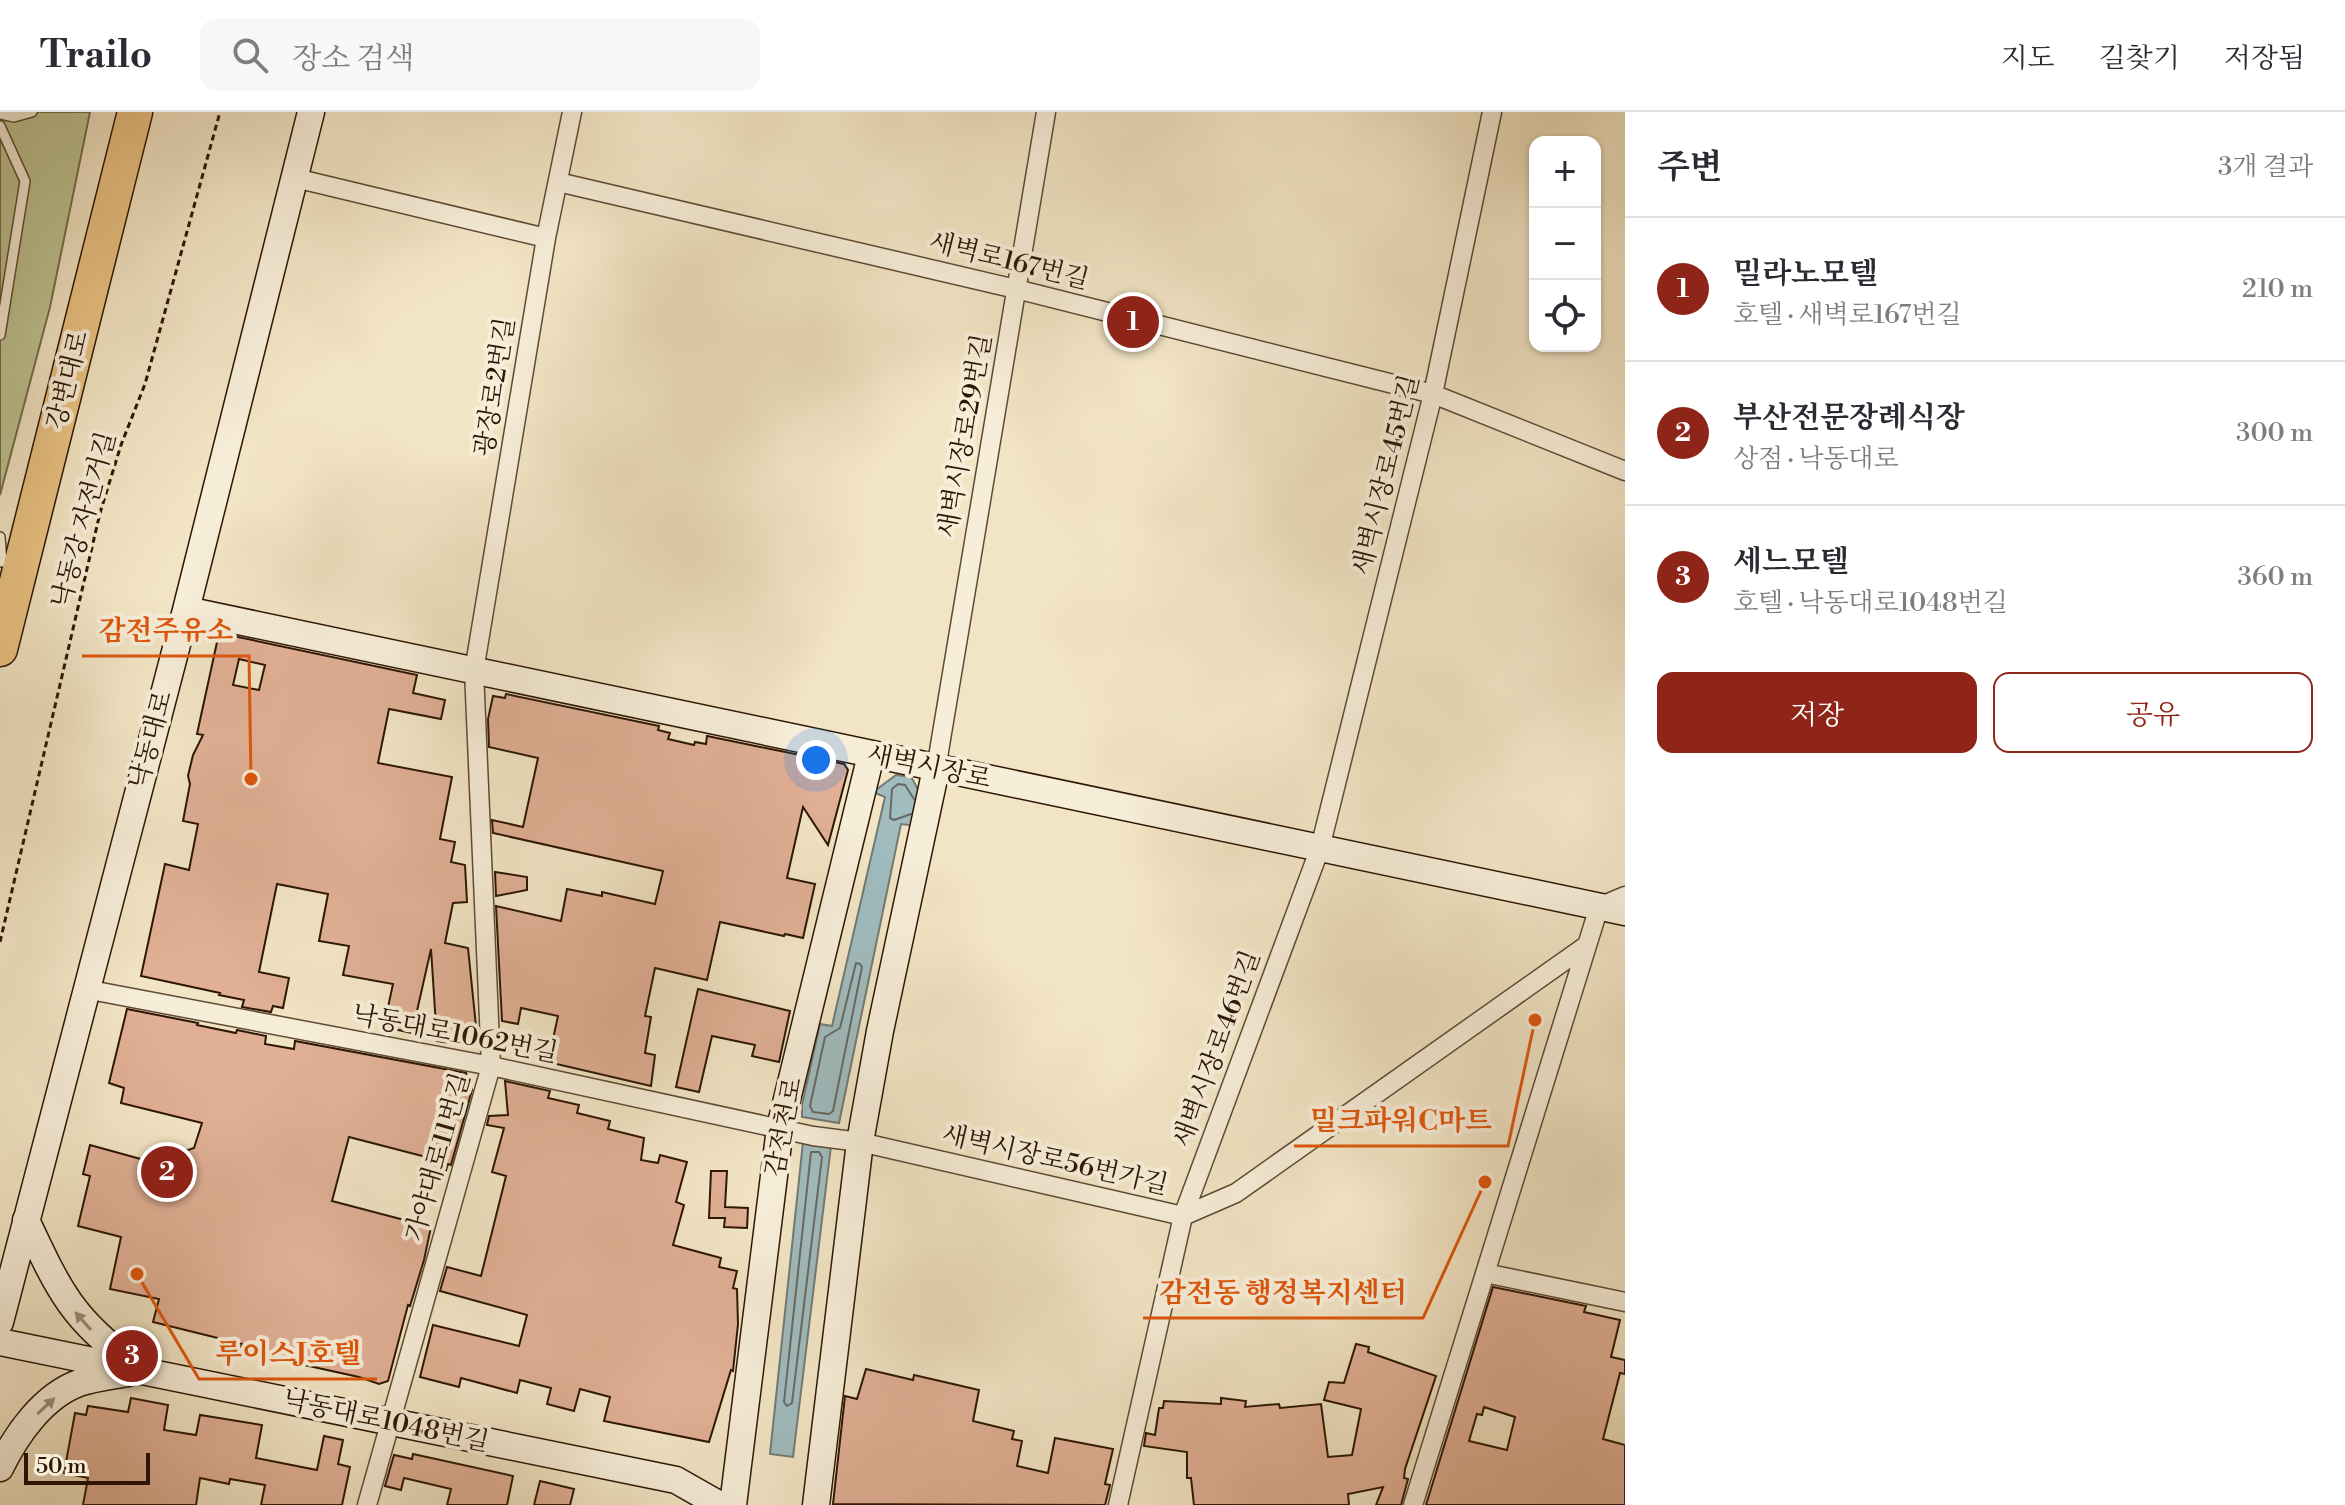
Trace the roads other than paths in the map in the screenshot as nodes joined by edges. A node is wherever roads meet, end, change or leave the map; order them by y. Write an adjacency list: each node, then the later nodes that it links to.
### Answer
1 (32, 112): 8 (lane)
2 (118, 112): 17 (highway, 강변대로)
3 (135, 112): 19 (highway, 강변대로)
4 (311, 112): 10 (street, 낙동대로)
5 (572, 112): 11 (street, 광장로2번길)
6 (1046, 112): 13 (street, 새벽시장로29번길)
7 (1492, 112): 15 (street, 새벽시장로45번길)
8 (0, 114)
9 (0, 126): 14 (lane)
10 (295, 178): 12 (street); 18 (street, 낙동대로)
11 (558, 182): 12 (street, 광장로2번길); 13 (street, 새벽로167번길)
12 (546, 238): 20 (street, 광장로2번길)
13 (1016, 289): 15 (street, 새벽로167번길); 22 (street, 새벽시장로29번길)
14 (0, 335)
15 (1433, 394): 16 (street, 새벽로167번길); 23 (street, 새벽시장로45번길)
16 (1625, 471)
17 (1, 556)
18 (186, 610): 20 (street, 새벽시장로); 27 (street, 낙동대로)
19 (0, 649)
20 (474, 671): 21 (street, 새벽시장로); 28 (street, 가야대로11번길)
21 (871, 755): 22 (street, 새벽시장로); 29 (street, 감전천로)
22 (936, 769): 23 (street, 새벽시장로); 31 (street)
23 (1320, 848): 25 (street, 새벽시장로); 32 (street, 새벽시장로46번길)
24 (1625, 896): 25 (street)
25 (1612, 910): 26 (street)
26 (1587, 945): 32 (street, 새벽시장로56번가길); 34 (street)
27 (85, 989): 28 (street, 낙동대로1062번길); 33 (street, 낙동대로)
28 (491, 1066): 29 (street, 낙동대로1062번길); 39 (street, 가야대로11번길)
29 (780, 1128): 30 (street, 낙동대로1062번길); 43 (street, 감전천로)
30 (813, 1136): 31 (street, 새벽시장로56번가길)
31 (860, 1142): 32 (street, 새벽시장로56번가길); 44 (street)
32 (1183, 1216): 45 (street, 새벽시장로46번길)
33 (26, 1220): 36 (street, 낙동대로); 38 (street, one-way to 33)
34 (1485, 1273): 35 (street); 46 (street)
35 (1625, 1302)
36 (0, 1322)
37 (0, 1342): 38 (street, 낙동대로1048번길)
38 (143, 1371): 39 (street, 낙동대로1048번길); 40 (street, one-way to 38)
39 (392, 1422): 41 (street, 가야대로11번길); 42 (street, 낙동대로1048번길)
40 (0, 1468)
41 (367, 1505)
42 (720, 1505)
43 (733, 1505)
44 (816, 1505)
45 (1118, 1505)
46 (1413, 1505)

